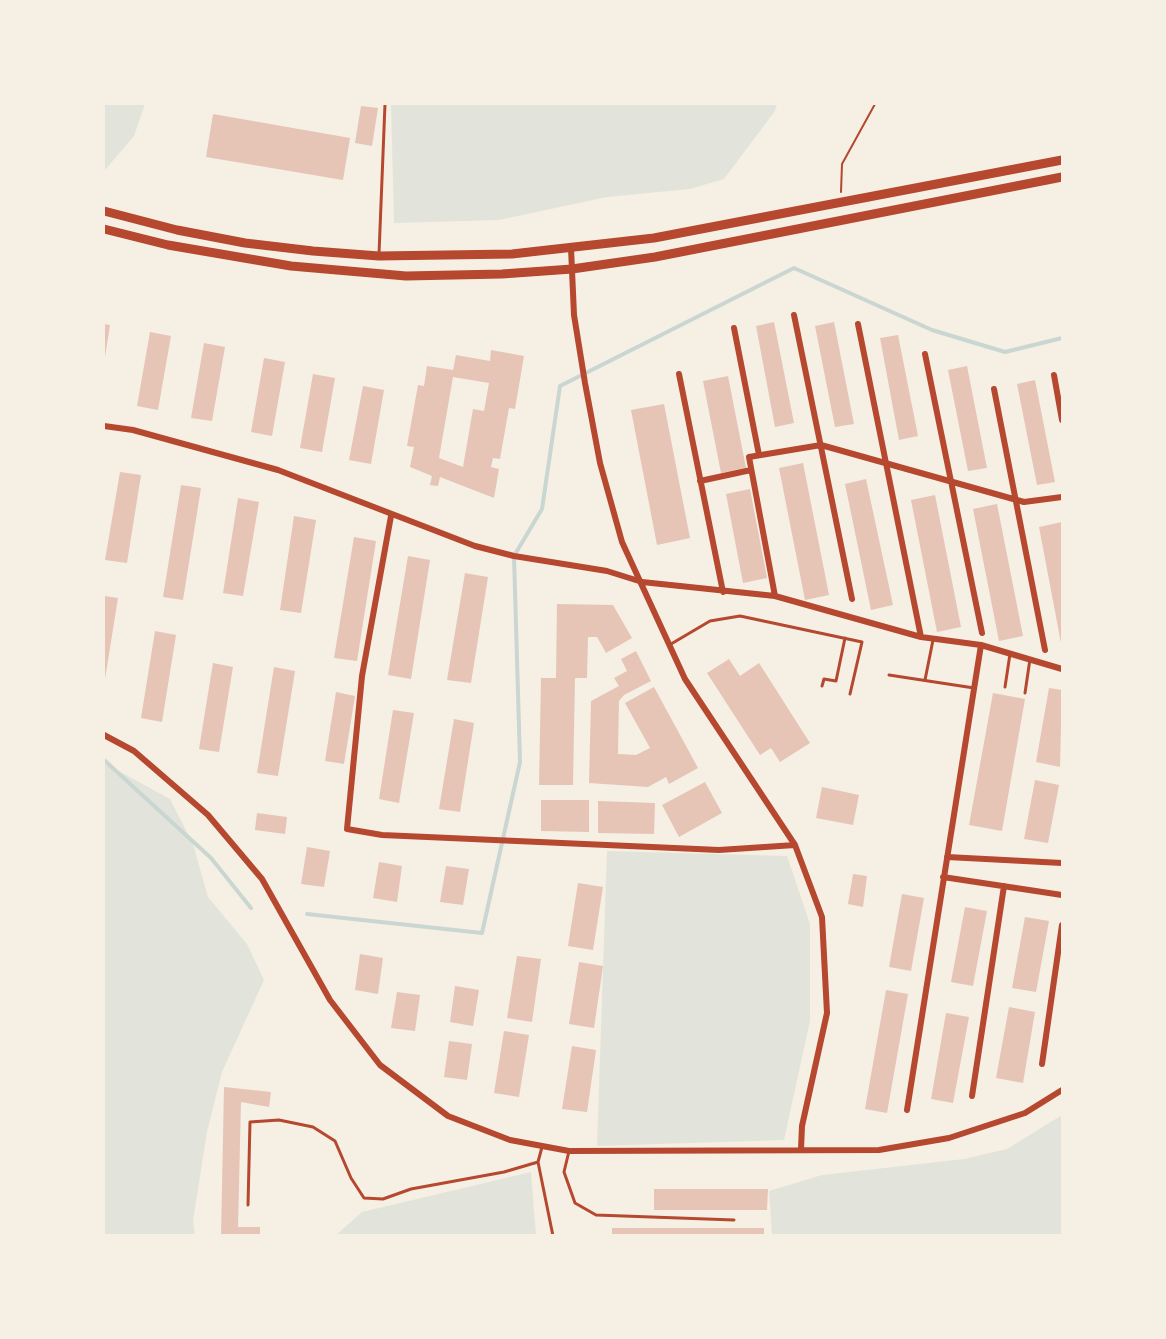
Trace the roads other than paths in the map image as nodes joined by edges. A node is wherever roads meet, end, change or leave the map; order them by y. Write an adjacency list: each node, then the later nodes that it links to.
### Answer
1 (385, 104): 7 (lane)
2 (1062, 160): 6 (highway)
3 (1062, 177): 8 (highway)
4 (104, 211): 7 (highway)
5 (104, 229): 8 (highway)
6 (571, 248): 7 (highway); 8 (street)
7 (379, 256)
8 (572, 268): 27 (street)
9 (794, 315): 18 (street)
10 (858, 324): 20 (street)
11 (734, 328): 19 (street)
12 (925, 354): 23 (street)
13 (679, 375): 22 (street)
14 (1054, 375): 16 (street)
15 (994, 388): 25 (street)
16 (1062, 420)
17 (104, 426): 26 (street)
18 (821, 446): 19 (street); 20 (street); 30 (street)
19 (759, 455): 21 (street)
20 (886, 464): 23 (street); 32 (street)
21 (752, 470): 22 (street); 29 (street)
22 (700, 481): 28 (street)
23 (951, 482): 25 (street); 31 (street)
24 (1062, 496): 25 (street)
25 (1016, 500): 37 (street)
26 (392, 516): 27 (street); 49 (street)
27 (642, 582): 28 (street); 35 (street)
28 (723, 592): 29 (street)
29 (775, 597): 32 (street)
30 (852, 599)
31 (982, 633)
32 (921, 637): 34 (street)
33 (845, 638): 35 (lane); 43 (lane); 47 (lane)
34 (933, 638): 36 (street); 42 (lane)
35 (669, 645): 49 (street)
36 (981, 645): 38 (street); 45 (street)
37 (1045, 650)
38 (1010, 653): 39 (street); 44 (lane)
39 (1030, 659): 40 (street); 46 (lane)
40 (1062, 669)
41 (890, 675): 42 (lane)
42 (925, 680): 45 (lane)
43 (822, 686)
44 (1005, 687)
45 (974, 688): 50 (street)
46 (1025, 693)
47 (850, 694)
48 (104, 735): 60 (street)
49 (795, 844): 61 (street)
50 (946, 856): 51 (street); 52 (street)
51 (1062, 863)
52 (943, 877): 53 (street); 59 (street)
53 (1004, 886): 54 (street); 58 (street)
54 (1062, 895)
55 (1062, 925): 56 (street)
56 (1042, 1064)
57 (1062, 1090): 61 (street)
58 (972, 1096)
59 (907, 1110)
60 (542, 1146): 62 (street); 63 (lane)
61 (801, 1149): 62 (street)
62 (569, 1151): 65 (lane)
63 (537, 1162): 64 (lane); 66 (lane)
64 (248, 1205)
65 (734, 1220)
66 (553, 1236)

